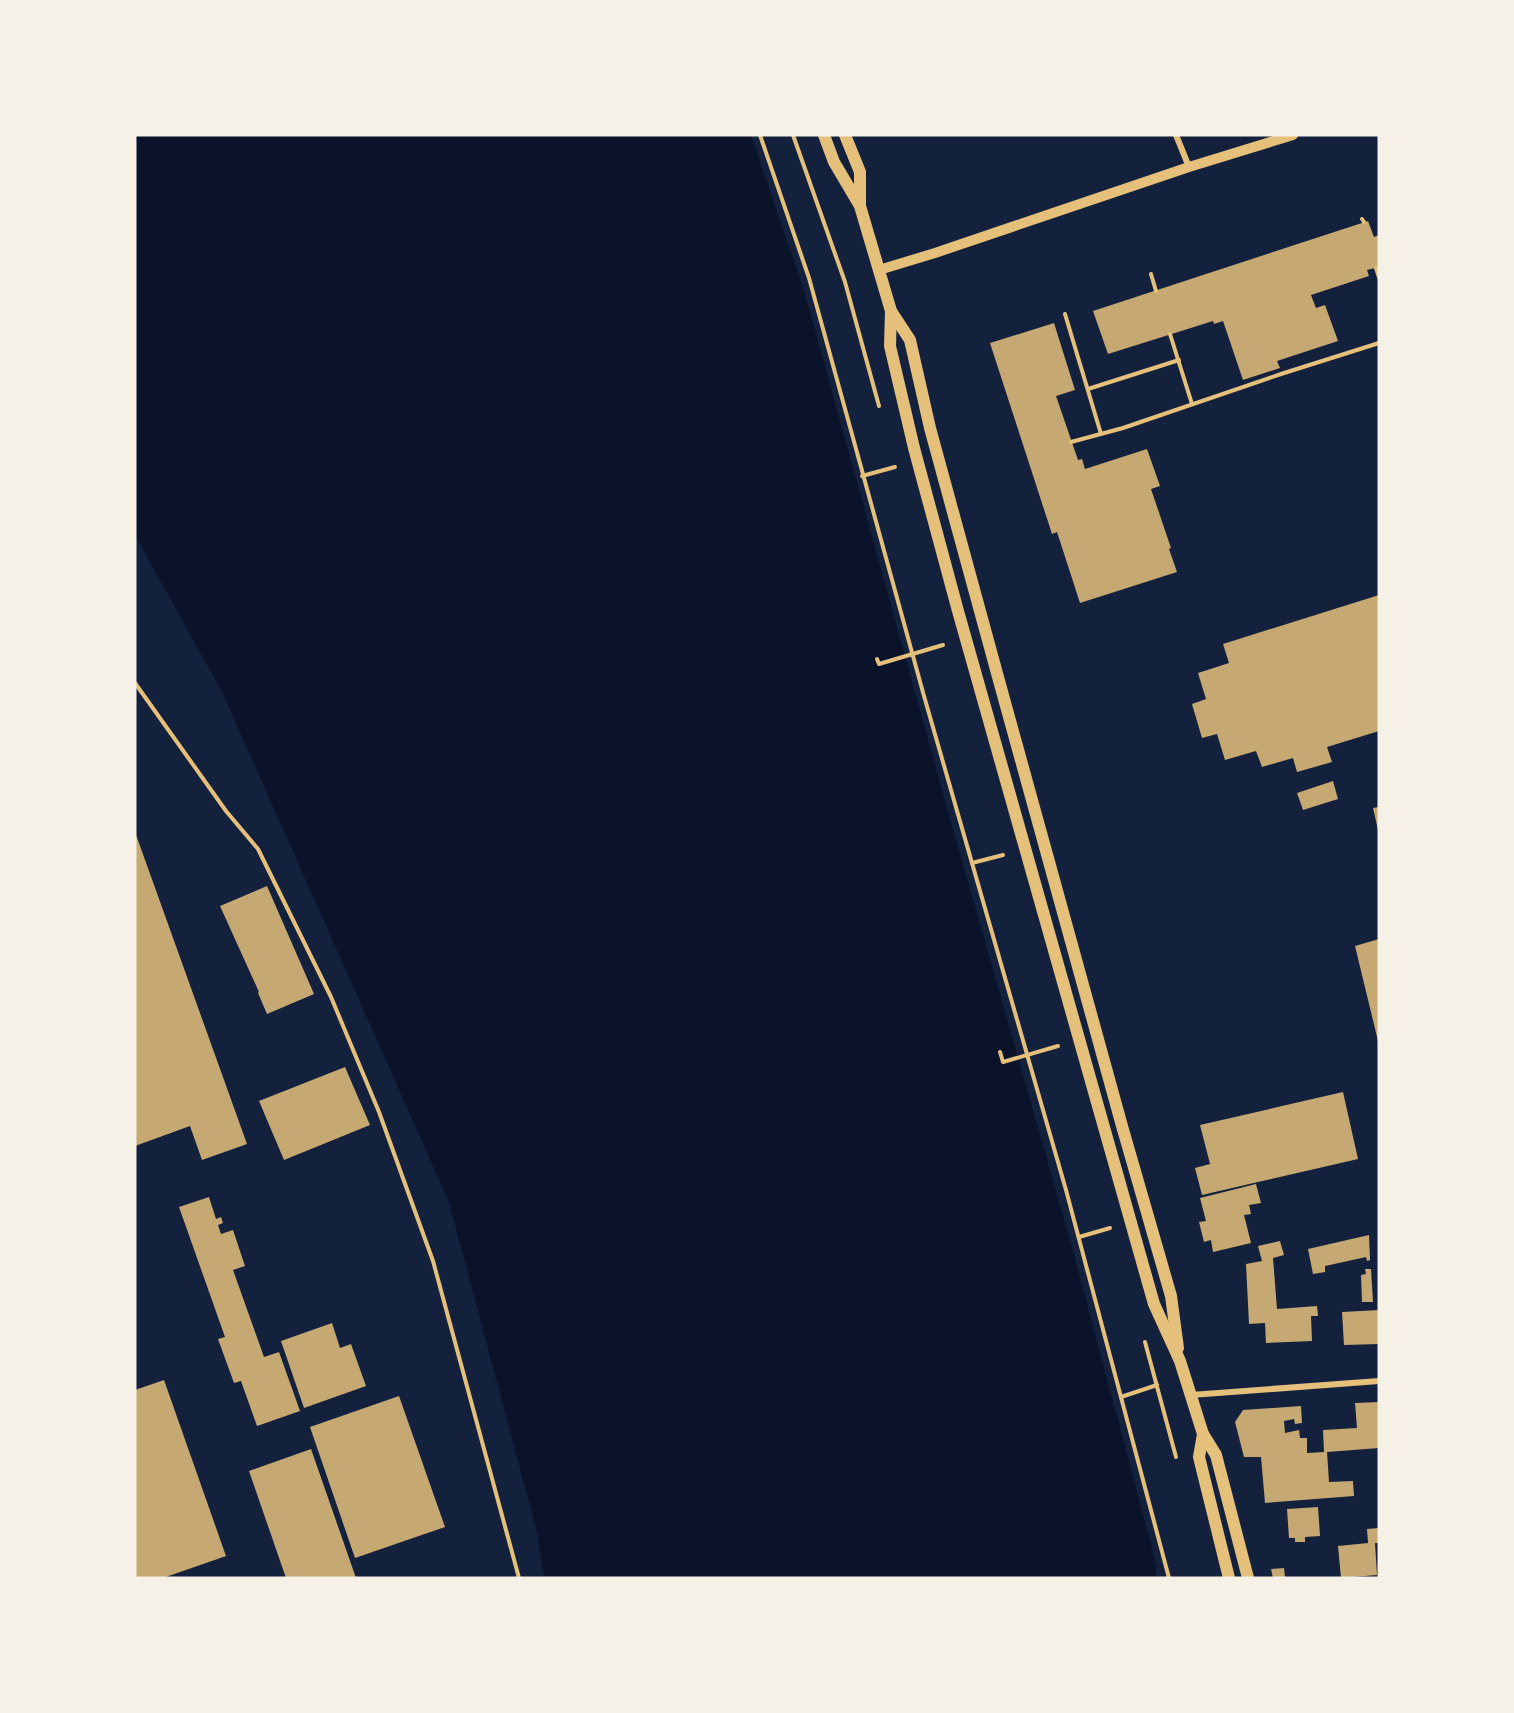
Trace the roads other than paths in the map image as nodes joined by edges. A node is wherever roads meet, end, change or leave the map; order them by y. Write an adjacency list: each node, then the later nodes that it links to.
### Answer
1 (824, 135): 6 (main road)
2 (845, 135): 6 (main road)
3 (1176, 135): 5 (street)
4 (1293, 135): 5 (street)
5 (1189, 167): 7 (street)
6 (860, 206): 7 (main road)
7 (879, 270): 8 (main road)
8 (891, 311): 9 (main road); 9 (main road)
9 (1180, 1361): 11 (main road)
10 (1379, 1381): 11 (street)
11 (1191, 1395): 12 (main road)
12 (1203, 1434): 13 (main road); 14 (main road)
13 (1229, 1578)
14 (1248, 1578)

